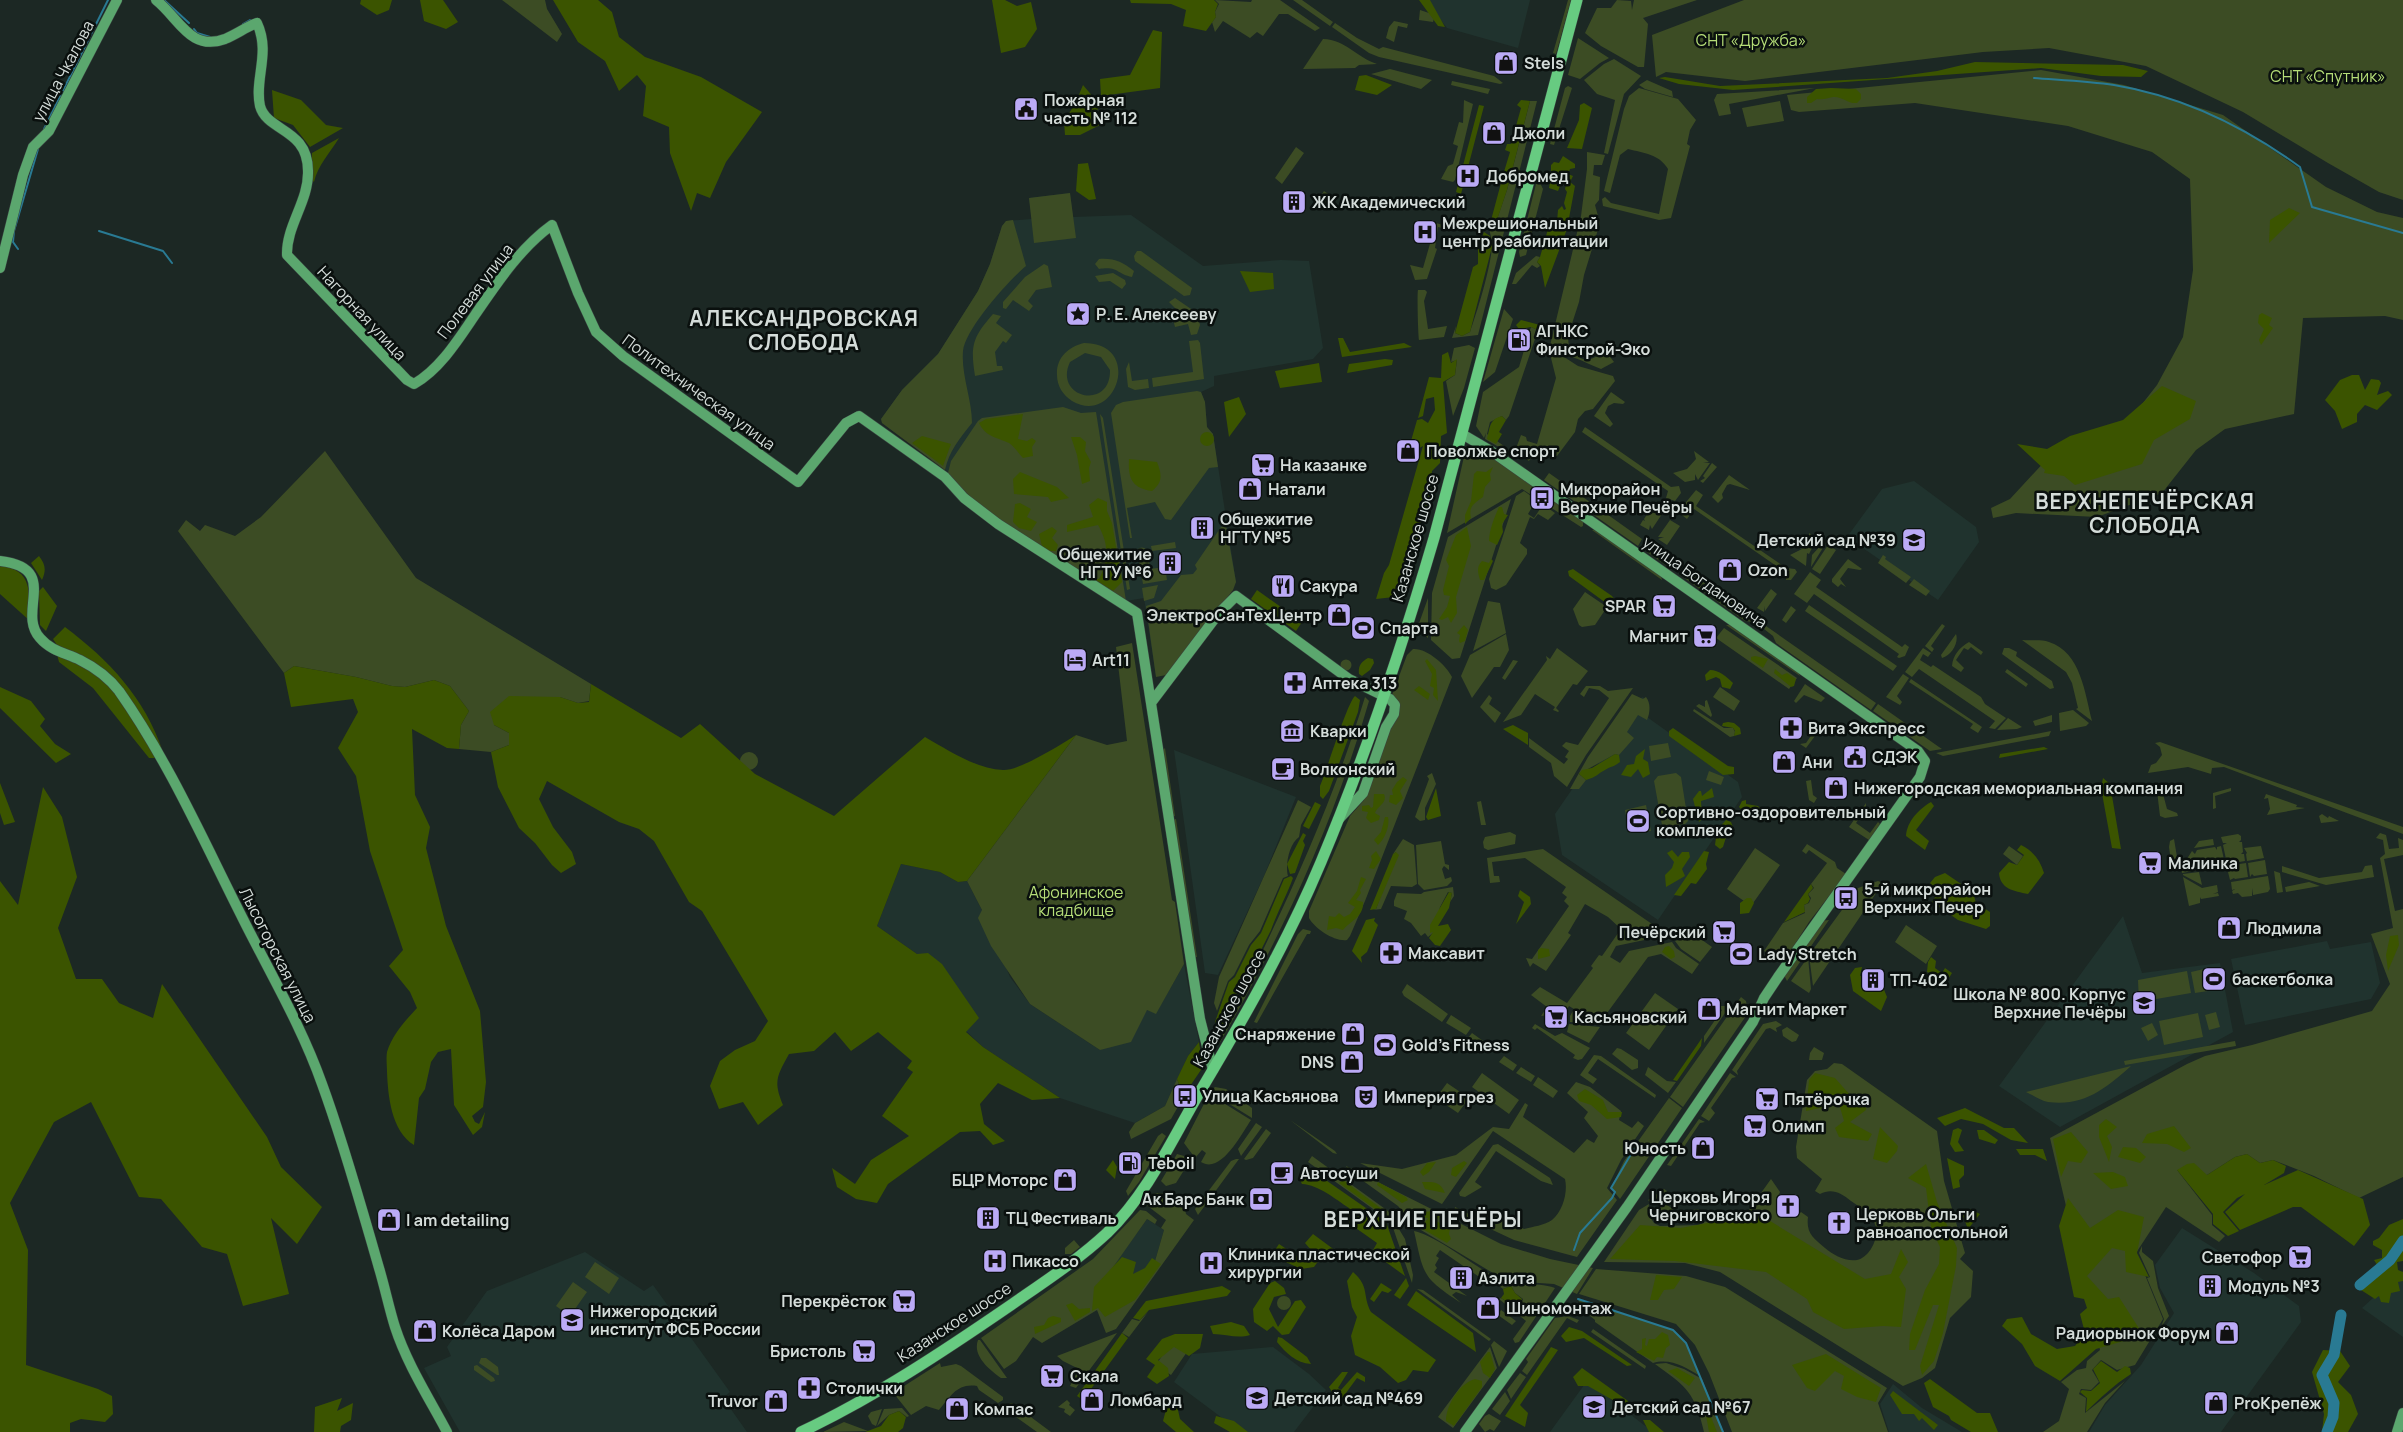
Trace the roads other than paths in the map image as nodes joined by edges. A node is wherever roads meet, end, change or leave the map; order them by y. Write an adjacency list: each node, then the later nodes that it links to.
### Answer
1 (117, 0): 4 (street, улица Чкалова)
2 (156, 0): 6 (street, Нагорная улица)
3 (1577, 0): 7 (main road, Казанское шоссе)
4 (0, 268)
5 (589, 319): 6 (street, Полевая улица); 9 (street, Политехническая улица)
6 (414, 384)
7 (1462, 434): 11 (main road, Казанское шоссе); 18 (street, улица Богдановича)
8 (0, 561): 16 (street, Лысогорская улица)
9 (1147, 679): 10 (street); 12 (street)
10 (1167, 682): 11 (street); 12 (street)
11 (1382, 696): 13 (main road, Казанское шоссе); 13 (street)
12 (1151, 703): 14 (street)
13 (1338, 820): 14 (main road, Казанское шоссе)
14 (1213, 1070): 17 (main road, Казанское шоссе)
15 (2403, 1413): 19 (street)
16 (447, 1432)
17 (801, 1432)
18 (1465, 1432)
19 (2397, 1432)

